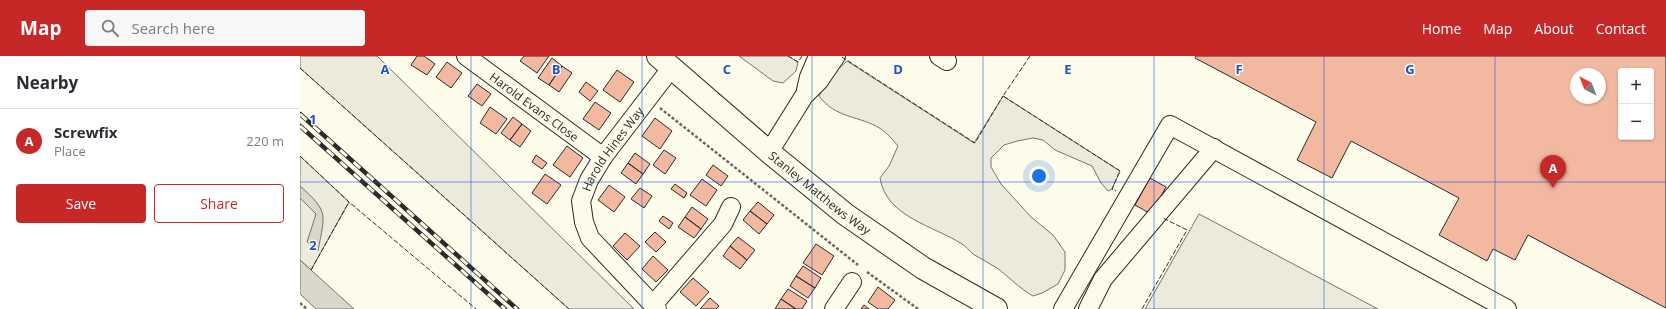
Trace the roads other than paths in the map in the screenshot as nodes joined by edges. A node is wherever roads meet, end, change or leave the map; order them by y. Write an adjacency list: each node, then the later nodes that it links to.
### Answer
1 (466, 56): 8 (street, Harold Evans Close)
2 (818, 56): 5 (street)
3 (836, 56): 5 (street)
4 (665, 62): 7 (main road, Stanley Matthews Way); 8 (street, Harold Hines Way)
5 (804, 96): 7 (street)
6 (1214, 148): 14 (street); 15 (street); 16 (street)
7 (769, 152): 13 (main road, Stanley Matthews Way)
8 (603, 157): 11 (street, Harold Hines Way)
9 (731, 207): 11 (street)
10 (858, 276): 12 (street)
11 (655, 307)
12 (834, 309)
13 (996, 309)
14 (1063, 309)
15 (1088, 309)
16 (1507, 309)

